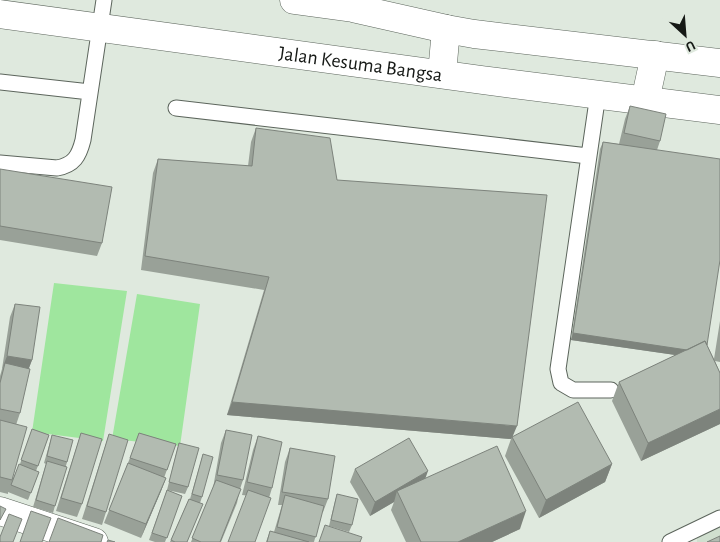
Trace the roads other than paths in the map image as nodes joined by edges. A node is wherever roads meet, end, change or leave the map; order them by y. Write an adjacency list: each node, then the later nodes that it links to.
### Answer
1 (104, 0): 5 (lane)
2 (294, 0): 3 (street)
3 (351, 4): 6 (street)
4 (0, 14): 5 (street, Jalan Kesuma Bangsa)
5 (99, 28): 9 (street, Jalan Kesuma Bangsa); 11 (lane)
6 (446, 29): 7 (street); 9 (street)
7 (655, 55): 8 (street); 13 (street)
8 (720, 63)
9 (442, 74): 12 (street, Jalan Kesuma Bangsa)
10 (0, 82): 11 (lane)
11 (90, 92): 17 (lane)
12 (598, 94): 13 (street, Jalan Kesuma Bangsa); 16 (lane)
13 (646, 101): 15 (street, Jalan Kesuma Bangsa)
14 (176, 108): 16 (lane)
15 (720, 110)
16 (588, 156): 18 (lane)
17 (0, 163)
18 (611, 390)
19 (0, 511): 21 (street)
20 (720, 518): 22 (lane)
21 (94, 542)
22 (670, 542)

